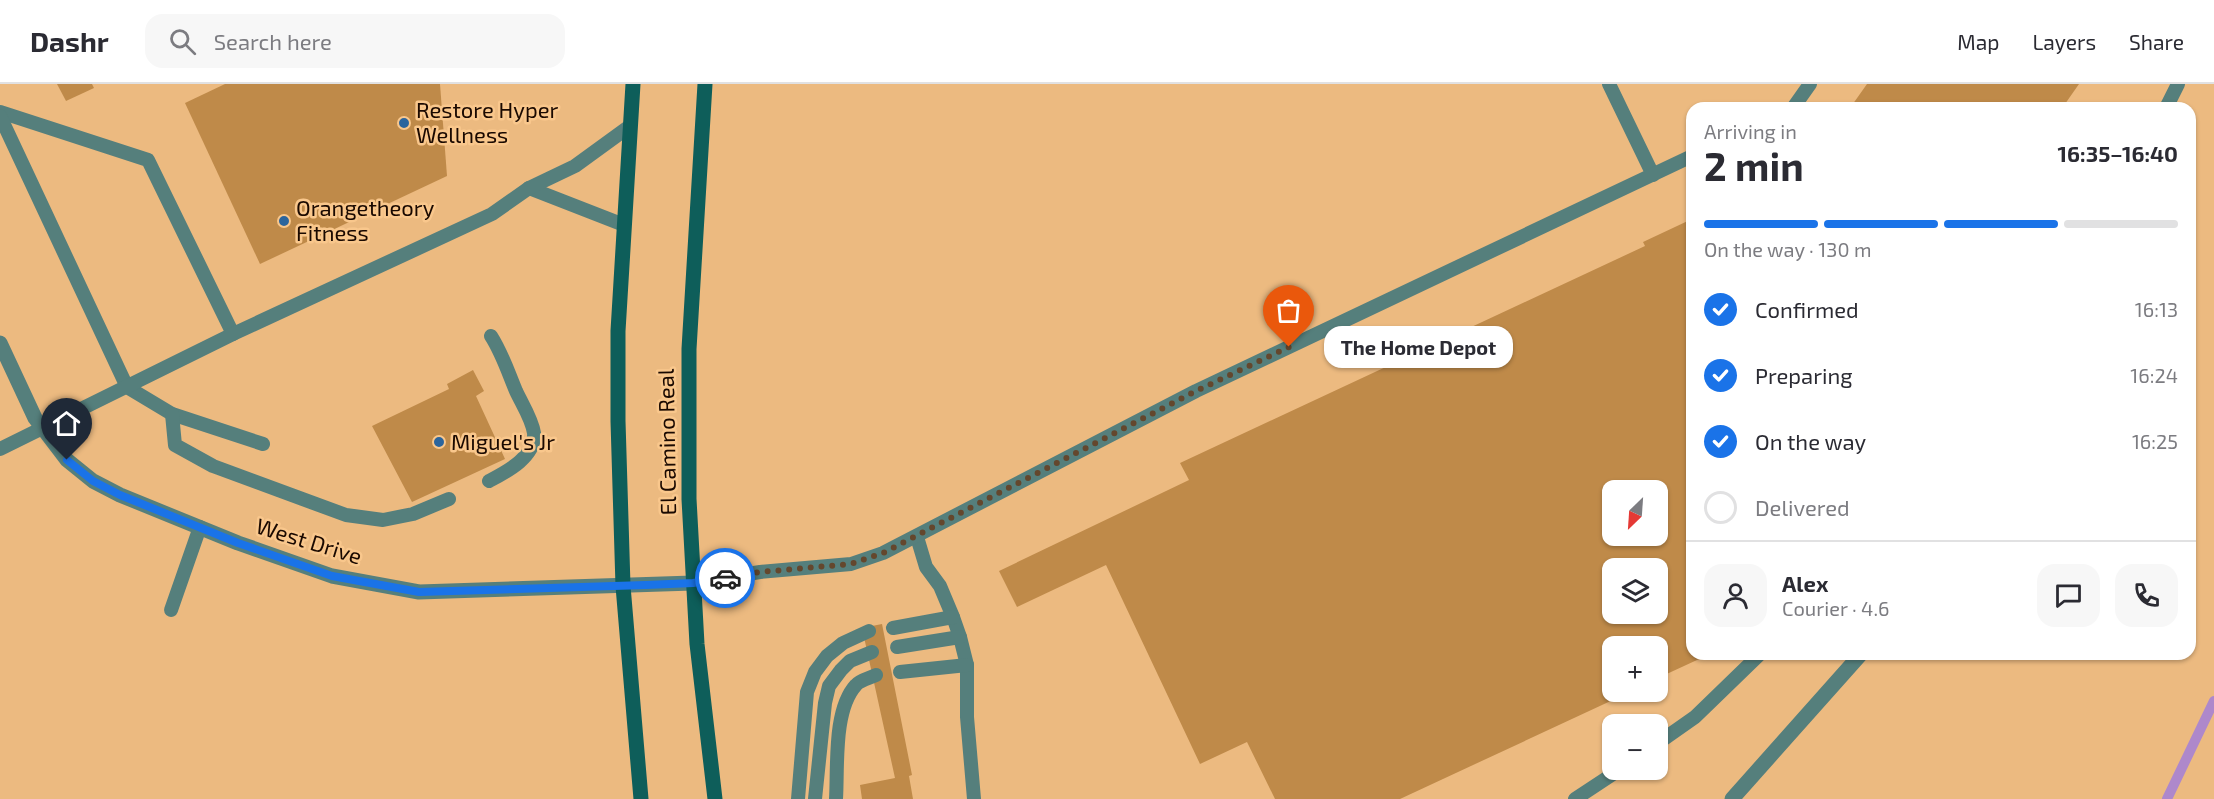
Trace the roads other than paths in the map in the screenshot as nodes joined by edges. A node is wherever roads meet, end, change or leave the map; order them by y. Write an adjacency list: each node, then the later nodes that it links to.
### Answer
1 (633, 84): 9 (main road)
2 (705, 84): 26 (main road, El Camino Real)
3 (1609, 84): 11 (lane)
4 (1810, 84): 6 (lane)
5 (2178, 84): 7 (lane)
6 (1797, 102)
7 (2169, 102)
8 (0, 114): 14 (lane); 17 (lane)
9 (630, 126): 12 (lane); 13 (main road)
10 (1686, 159): 11 (lane)
11 (1653, 175): 25 (lane)
12 (529, 188): 13 (lane); 14 (lane)
13 (624, 225): 27 (main road)
14 (233, 334): 17 (lane)
15 (491, 336): 22 (lane)
16 (0, 343): 19 (street, West Drive)
17 (127, 387): 18 (lane); 19 (lane)
18 (172, 414): 20 (lane); 23 (lane)
19 (43, 429): 21 (lane); 24 (street, West Drive)
20 (263, 444)
21 (0, 449)
22 (489, 481)
23 (449, 499)
24 (200, 527): 27 (street, West Drive); 28 (lane)
25 (917, 537): 26 (lane); 29 (lane)
26 (693, 583): 27 (street, West Drive); 43 (main road, El Camino Real)
27 (622, 586): 42 (main road)
28 (171, 609)
29 (952, 617): 30 (lane); 32 (lane)
30 (892, 628)
31 (868, 631): 44 (lane)
32 (960, 637): 33 (lane); 37 (lane)
33 (897, 647)
34 (872, 652): 45 (lane)
35 (1754, 660): 40 (lane)
36 (1855, 660): 49 (street)
37 (967, 666): 38 (lane); 47 (lane)
38 (900, 672)
39 (876, 675): 46 (lane)
40 (1668, 736)
41 (1604, 780): 48 (lane)
42 (641, 799)
43 (715, 799)
44 (798, 799)
45 (815, 799)
46 (836, 799)
47 (974, 799)
48 (1575, 799)
49 (1732, 799)

